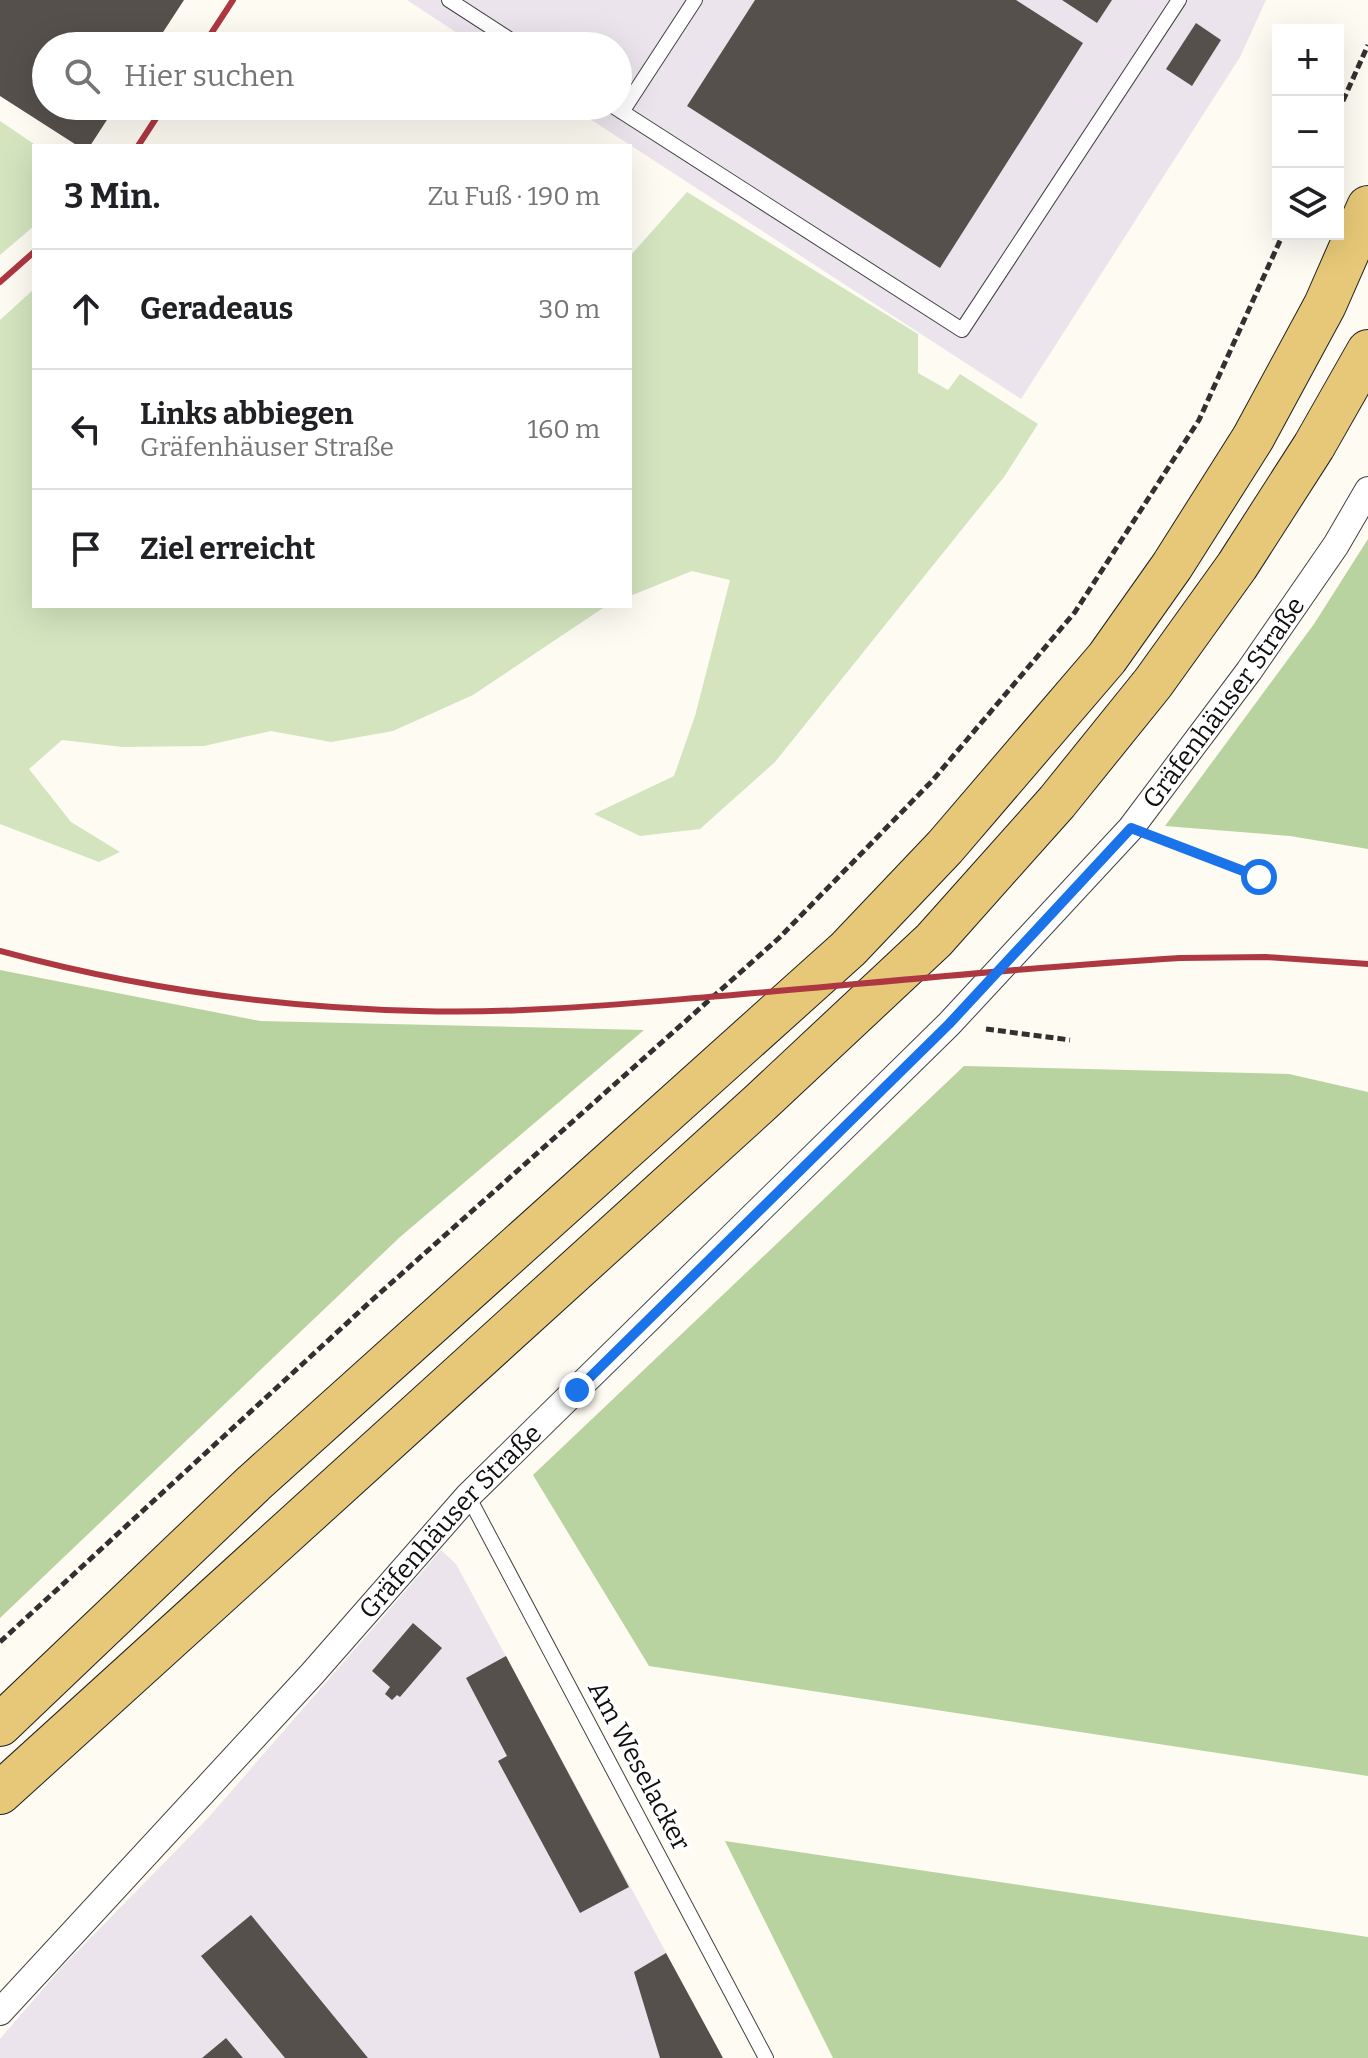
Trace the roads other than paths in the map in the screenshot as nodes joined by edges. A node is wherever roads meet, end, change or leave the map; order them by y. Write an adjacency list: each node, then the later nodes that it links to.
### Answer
1 (449, 0): 4 (lane)
2 (695, 0): 5 (lane)
3 (1179, 0): 6 (lane)
4 (498, 32)
5 (632, 89)
6 (632, 118)
7 (1368, 207): 11 (main road)
8 (1368, 351): 12 (main road)
9 (1368, 490): 10 (street, Gräfenhäuser Straße)
10 (468, 1496): 13 (street, Gräfenhäuser Straße); 14 (lane, Am Weselacker)
11 (0, 1725)
12 (0, 1793)
13 (0, 2012)
14 (766, 2058)

